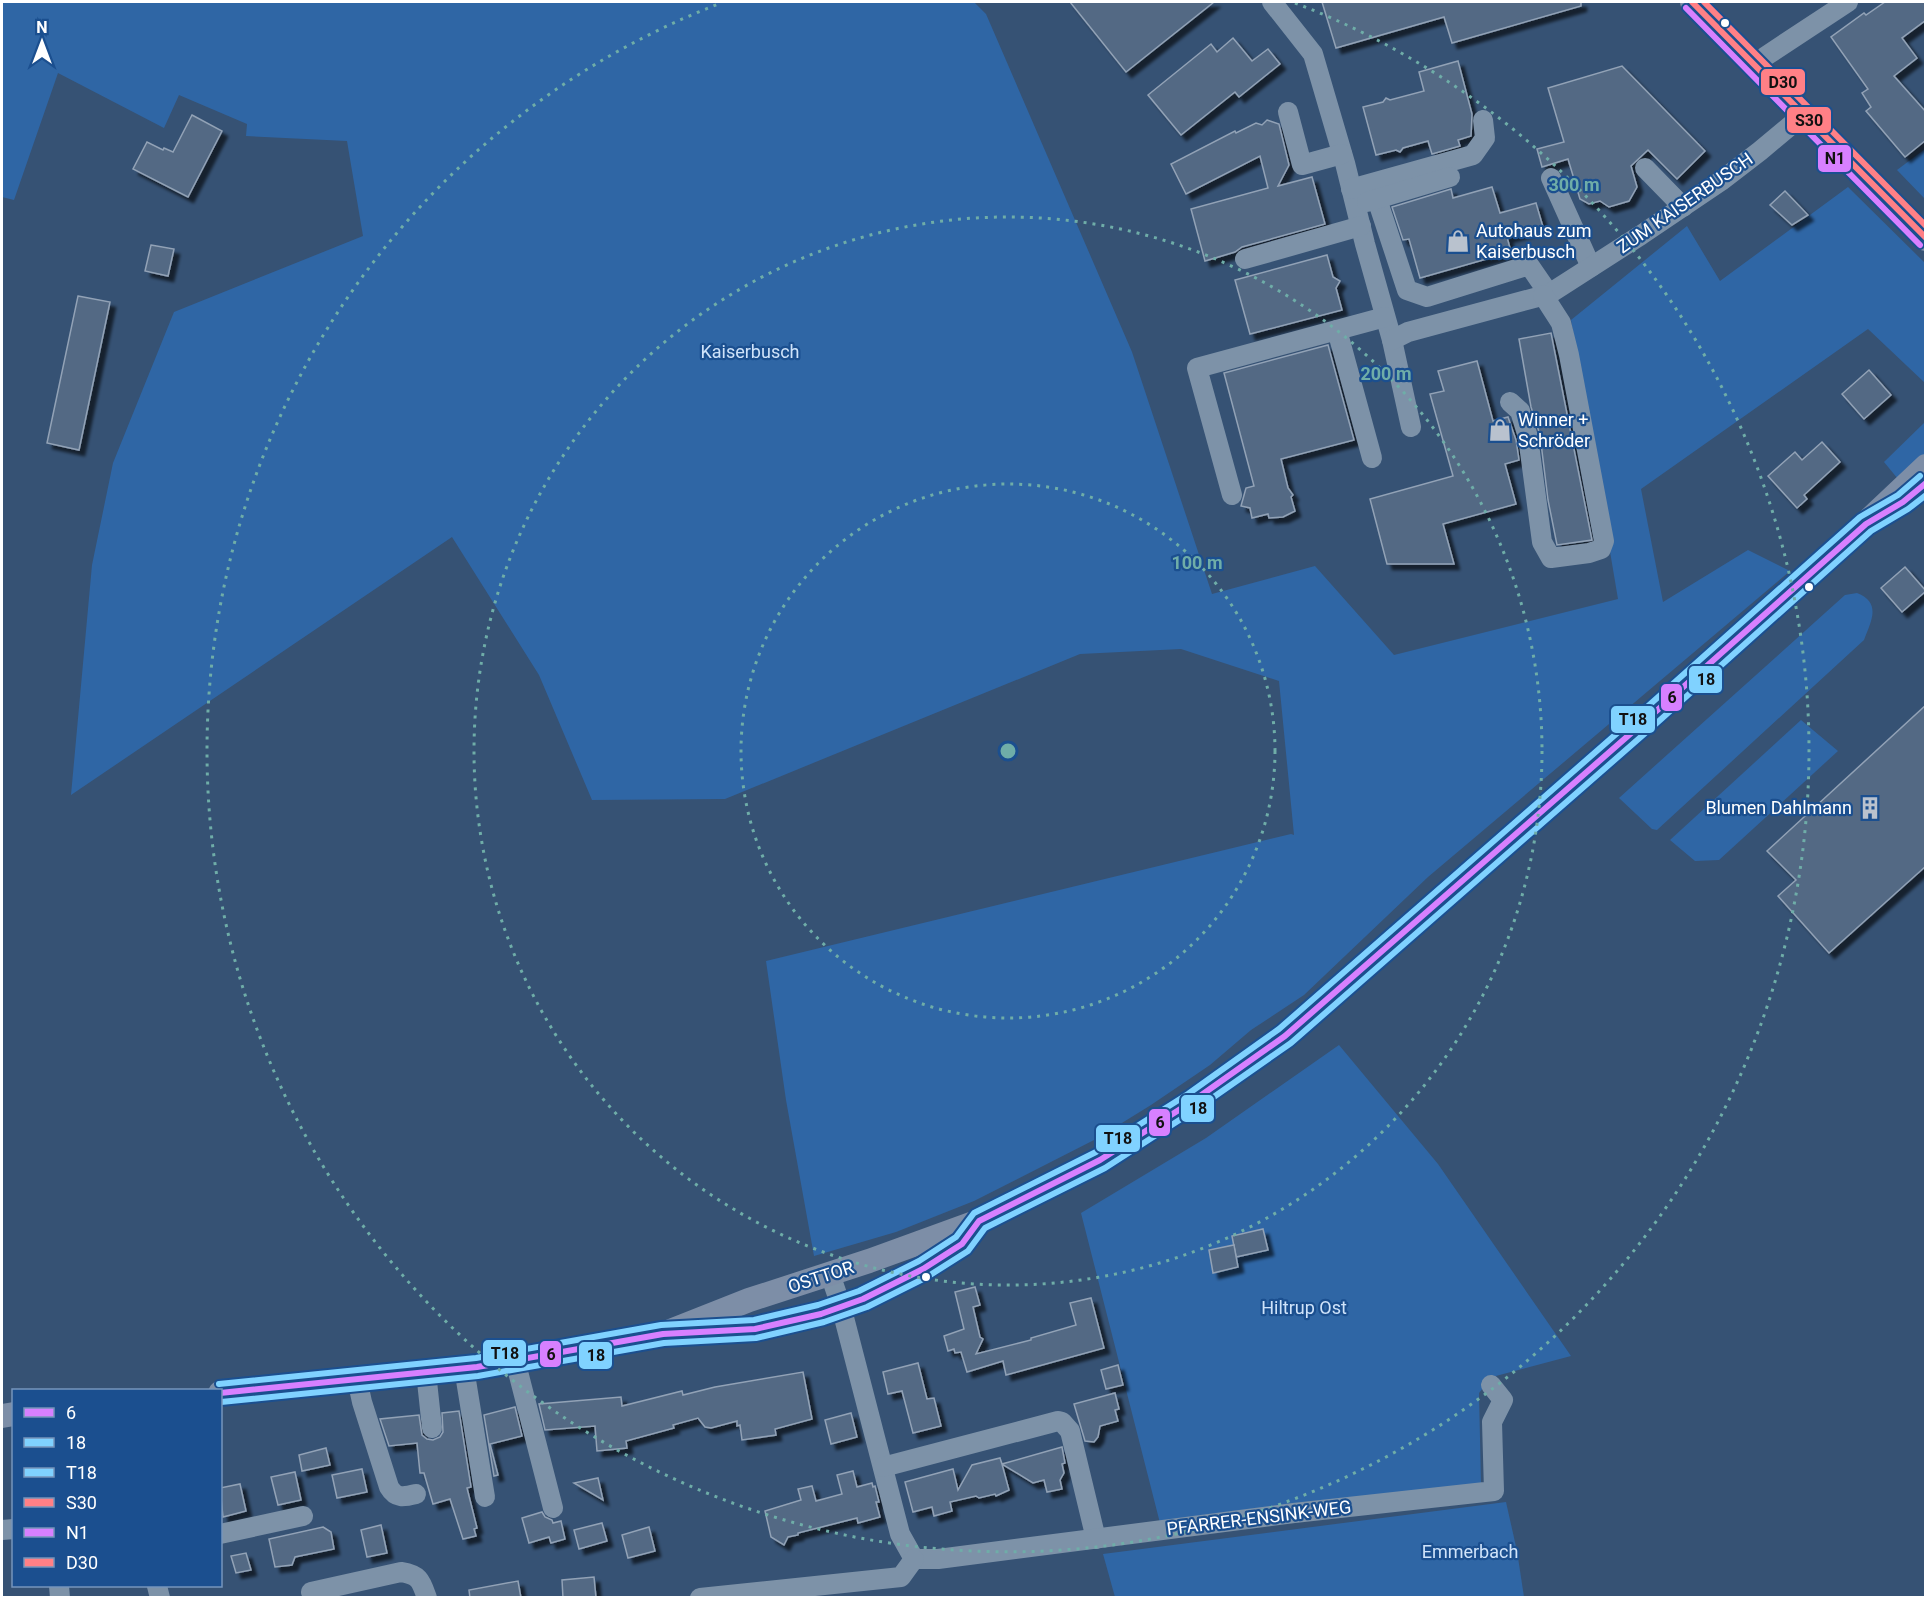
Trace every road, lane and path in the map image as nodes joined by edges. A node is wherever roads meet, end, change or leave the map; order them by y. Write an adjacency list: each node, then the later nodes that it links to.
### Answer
1 (1272, 2): 8 (street)
2 (1692, 2): 4 (main road)
3 (1848, 2): 4 (street)
4 (1756, 66): 6 (main road)
5 (1288, 112): 8 (street)
6 (1803, 115): 14 (street, ZUM KAISERBUSCH); 16 (main road)
7 (1482, 120): 12 (street)
8 (1342, 154): 12 (street)
9 (1645, 168): 14 (street)
10 (1450, 177): 13 (street)
11 (1551, 178): 18 (street)
12 (1353, 197): 13 (street); 15 (street)
13 (1377, 199): 19 (street)
14 (1683, 207): 18 (street, ZUM KAISERBUSCH)
15 (1360, 226): 17 (street); 20 (street)
16 (1926, 239)
17 (1245, 259)
18 (1591, 267): 19 (street, ZUM KAISERBUSCH)
19 (1546, 295): 22 (street, ZUM KAISERBUSCH); 23 (street)
20 (1384, 316): 21 (street); 22 (street)
21 (1337, 330): 25 (street); 28 (street)
22 (1392, 340): 24 (street)
23 (1510, 402)
24 (1411, 427)
25 (1372, 458)
26 (1926, 466): 29 (main road, OSTTOR)
27 (1926, 483): 29 (main road, OSTTOR)
28 (1232, 495)
29 (1866, 524): 30 (main road, OSTTOR)
30 (979, 1221): 31 (main road, OSTTOR); 32 (main road, OSTTOR)
31 (830, 1274): 32 (street); 33 (main road, OSTTOR)
32 (841, 1306): 33 (main road, OSTTOR); 41 (street)
33 (663, 1334): 34 (main road, OSTTOR)
34 (515, 1360): 35 (main road, OSTTOR); 44 (street)
35 (464, 1368): 36 (main road, OSTTOR); 43 (street)
36 (420, 1372): 37 (main road, OSTTOR); 40 (street)
37 (357, 1379): 39 (main road, OSTTOR); 42 (street)
38 (1491, 1385): 47 (street, PFARRER-ENSINK-WEG)
39 (222, 1393)
40 (427, 1426)
41 (883, 1467): 47 (street); 48 (street)
42 (416, 1494)
43 (485, 1497)
44 (553, 1508)
45 (303, 1516): 46 (street)
46 (222, 1534)
47 (1096, 1539): 48 (street, PFARRER-ENSINK-WEG)
48 (914, 1559): 51 (street)
49 (424, 1591): 50 (street)
50 (311, 1592)
51 (821, 1592): 52 (street)
52 (700, 1598)

